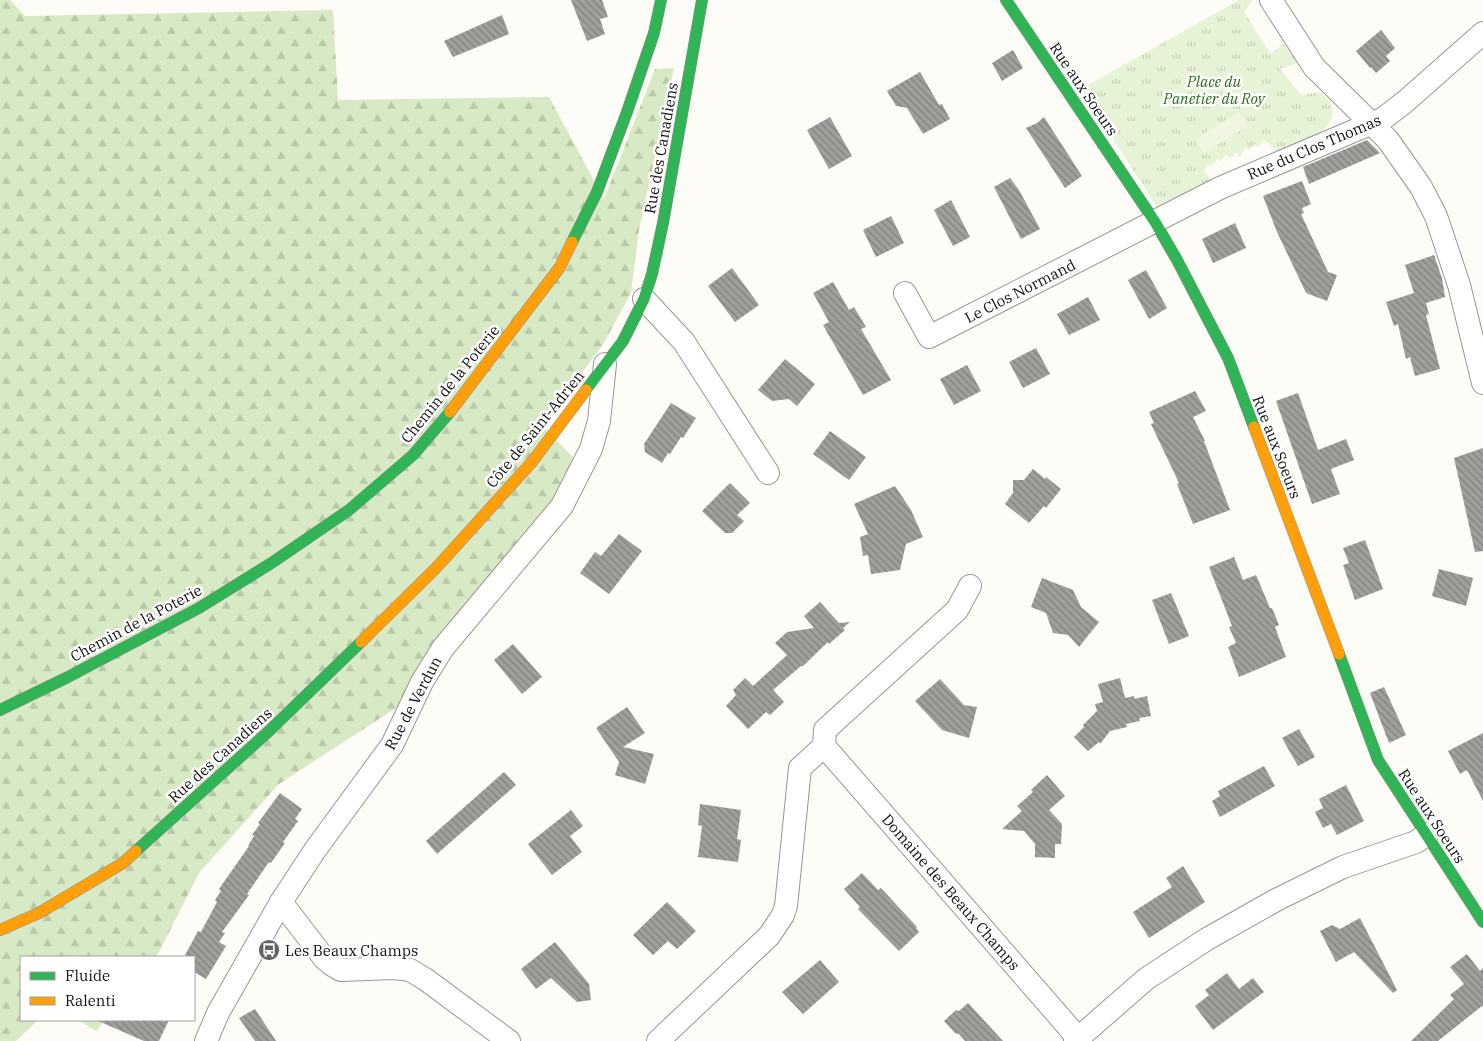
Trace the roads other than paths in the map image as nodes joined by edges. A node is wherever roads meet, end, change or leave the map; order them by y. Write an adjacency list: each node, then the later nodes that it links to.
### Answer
1 (660, 0): 15 (street, Chemin de la Poterie)
2 (702, 0): 9 (street, Rue des Canadiens)
3 (1006, 0): 7 (street, Rue aux Soeurs)
4 (1270, 0): 6 (street)
5 (1483, 33): 6 (street, Rue du Clos Thomas)
6 (1371, 122): 7 (street, Rue du Clos Thomas); 11 (street)
7 (1155, 222): 8 (street, Le Clos Normand); 17 (street, Rue aux Soeurs)
8 (905, 293)
9 (644, 299): 10 (street, Côte de Saint-Adrien); 12 (street)
10 (605, 364): 13 (street, Côte de Saint-Adrien); 18 (street, Rue de Verdun)
11 (1483, 383)
12 (768, 472)
13 (436, 568): 20 (street, Rue des Canadiens)
14 (970, 586): 16 (street)
15 (0, 710)
16 (824, 746): 21 (street, Domaine des Beaux Champs); 24 (street)
17 (1427, 834): 19 (street, Rue aux Soeurs); 21 (street, Domaine des Beaux Champs)
18 (281, 902): 22 (street, Rue de Verdun); 23 (street)
19 (1483, 922)
20 (0, 930)
21 (1076, 1039)
22 (206, 1041)
23 (509, 1041)
24 (658, 1041)

